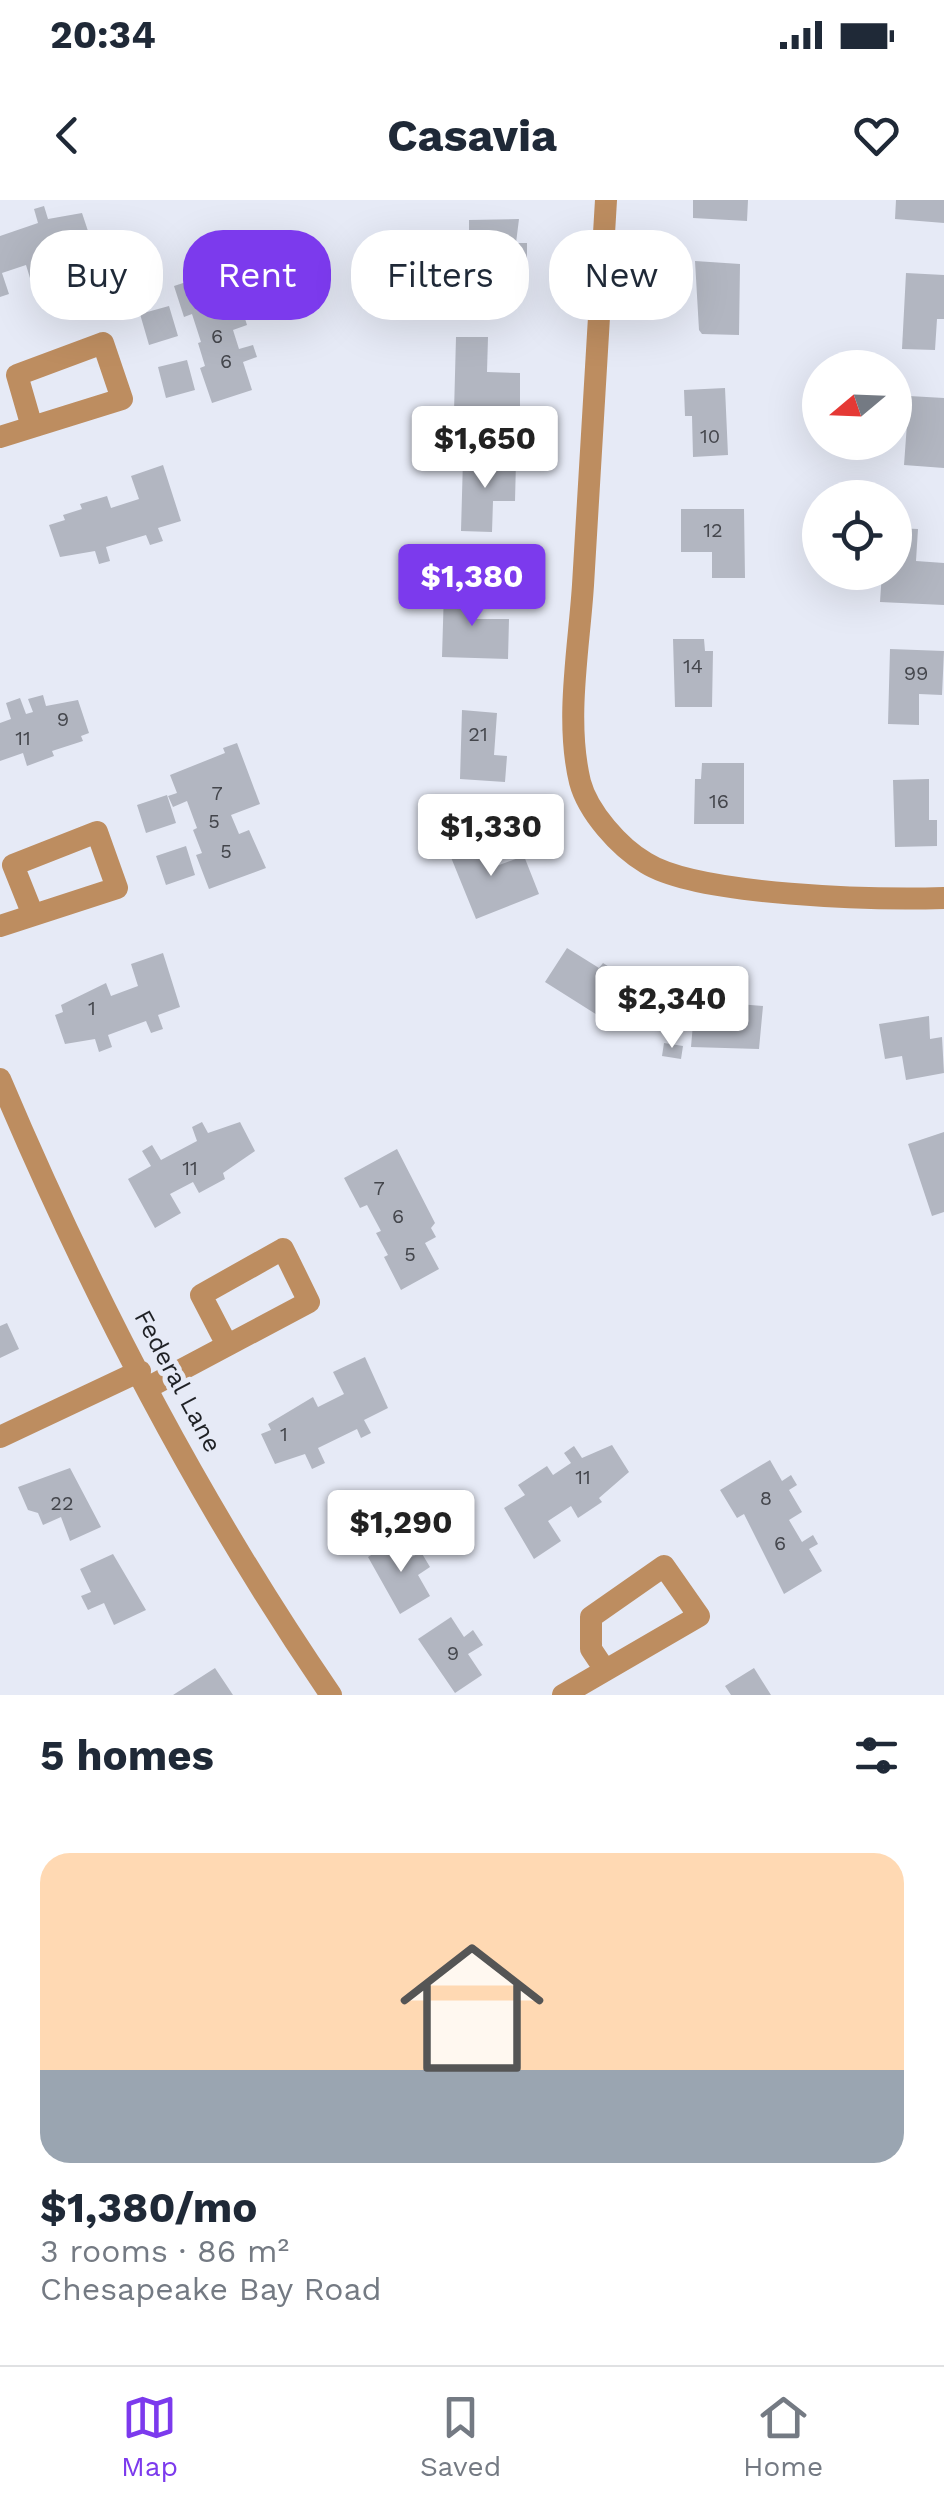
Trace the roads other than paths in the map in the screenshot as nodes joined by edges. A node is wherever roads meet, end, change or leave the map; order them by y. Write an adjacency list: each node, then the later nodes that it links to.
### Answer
1 (606, 200): 4 (street)
2 (32, 427): 2 (street); 3 (street)
3 (0, 436)
4 (944, 898)
5 (33, 915): 5 (street); 6 (street)
6 (0, 926)
7 (0, 1079): 9 (street, Federal Lane)
8 (227, 1345): 8 (street); 9 (street)
9 (144, 1379): 10 (street); 12 (street, Federal Lane)
10 (0, 1437)
11 (605, 1670): 11 (street); 13 (street)
12 (331, 1695)
13 (563, 1695)

